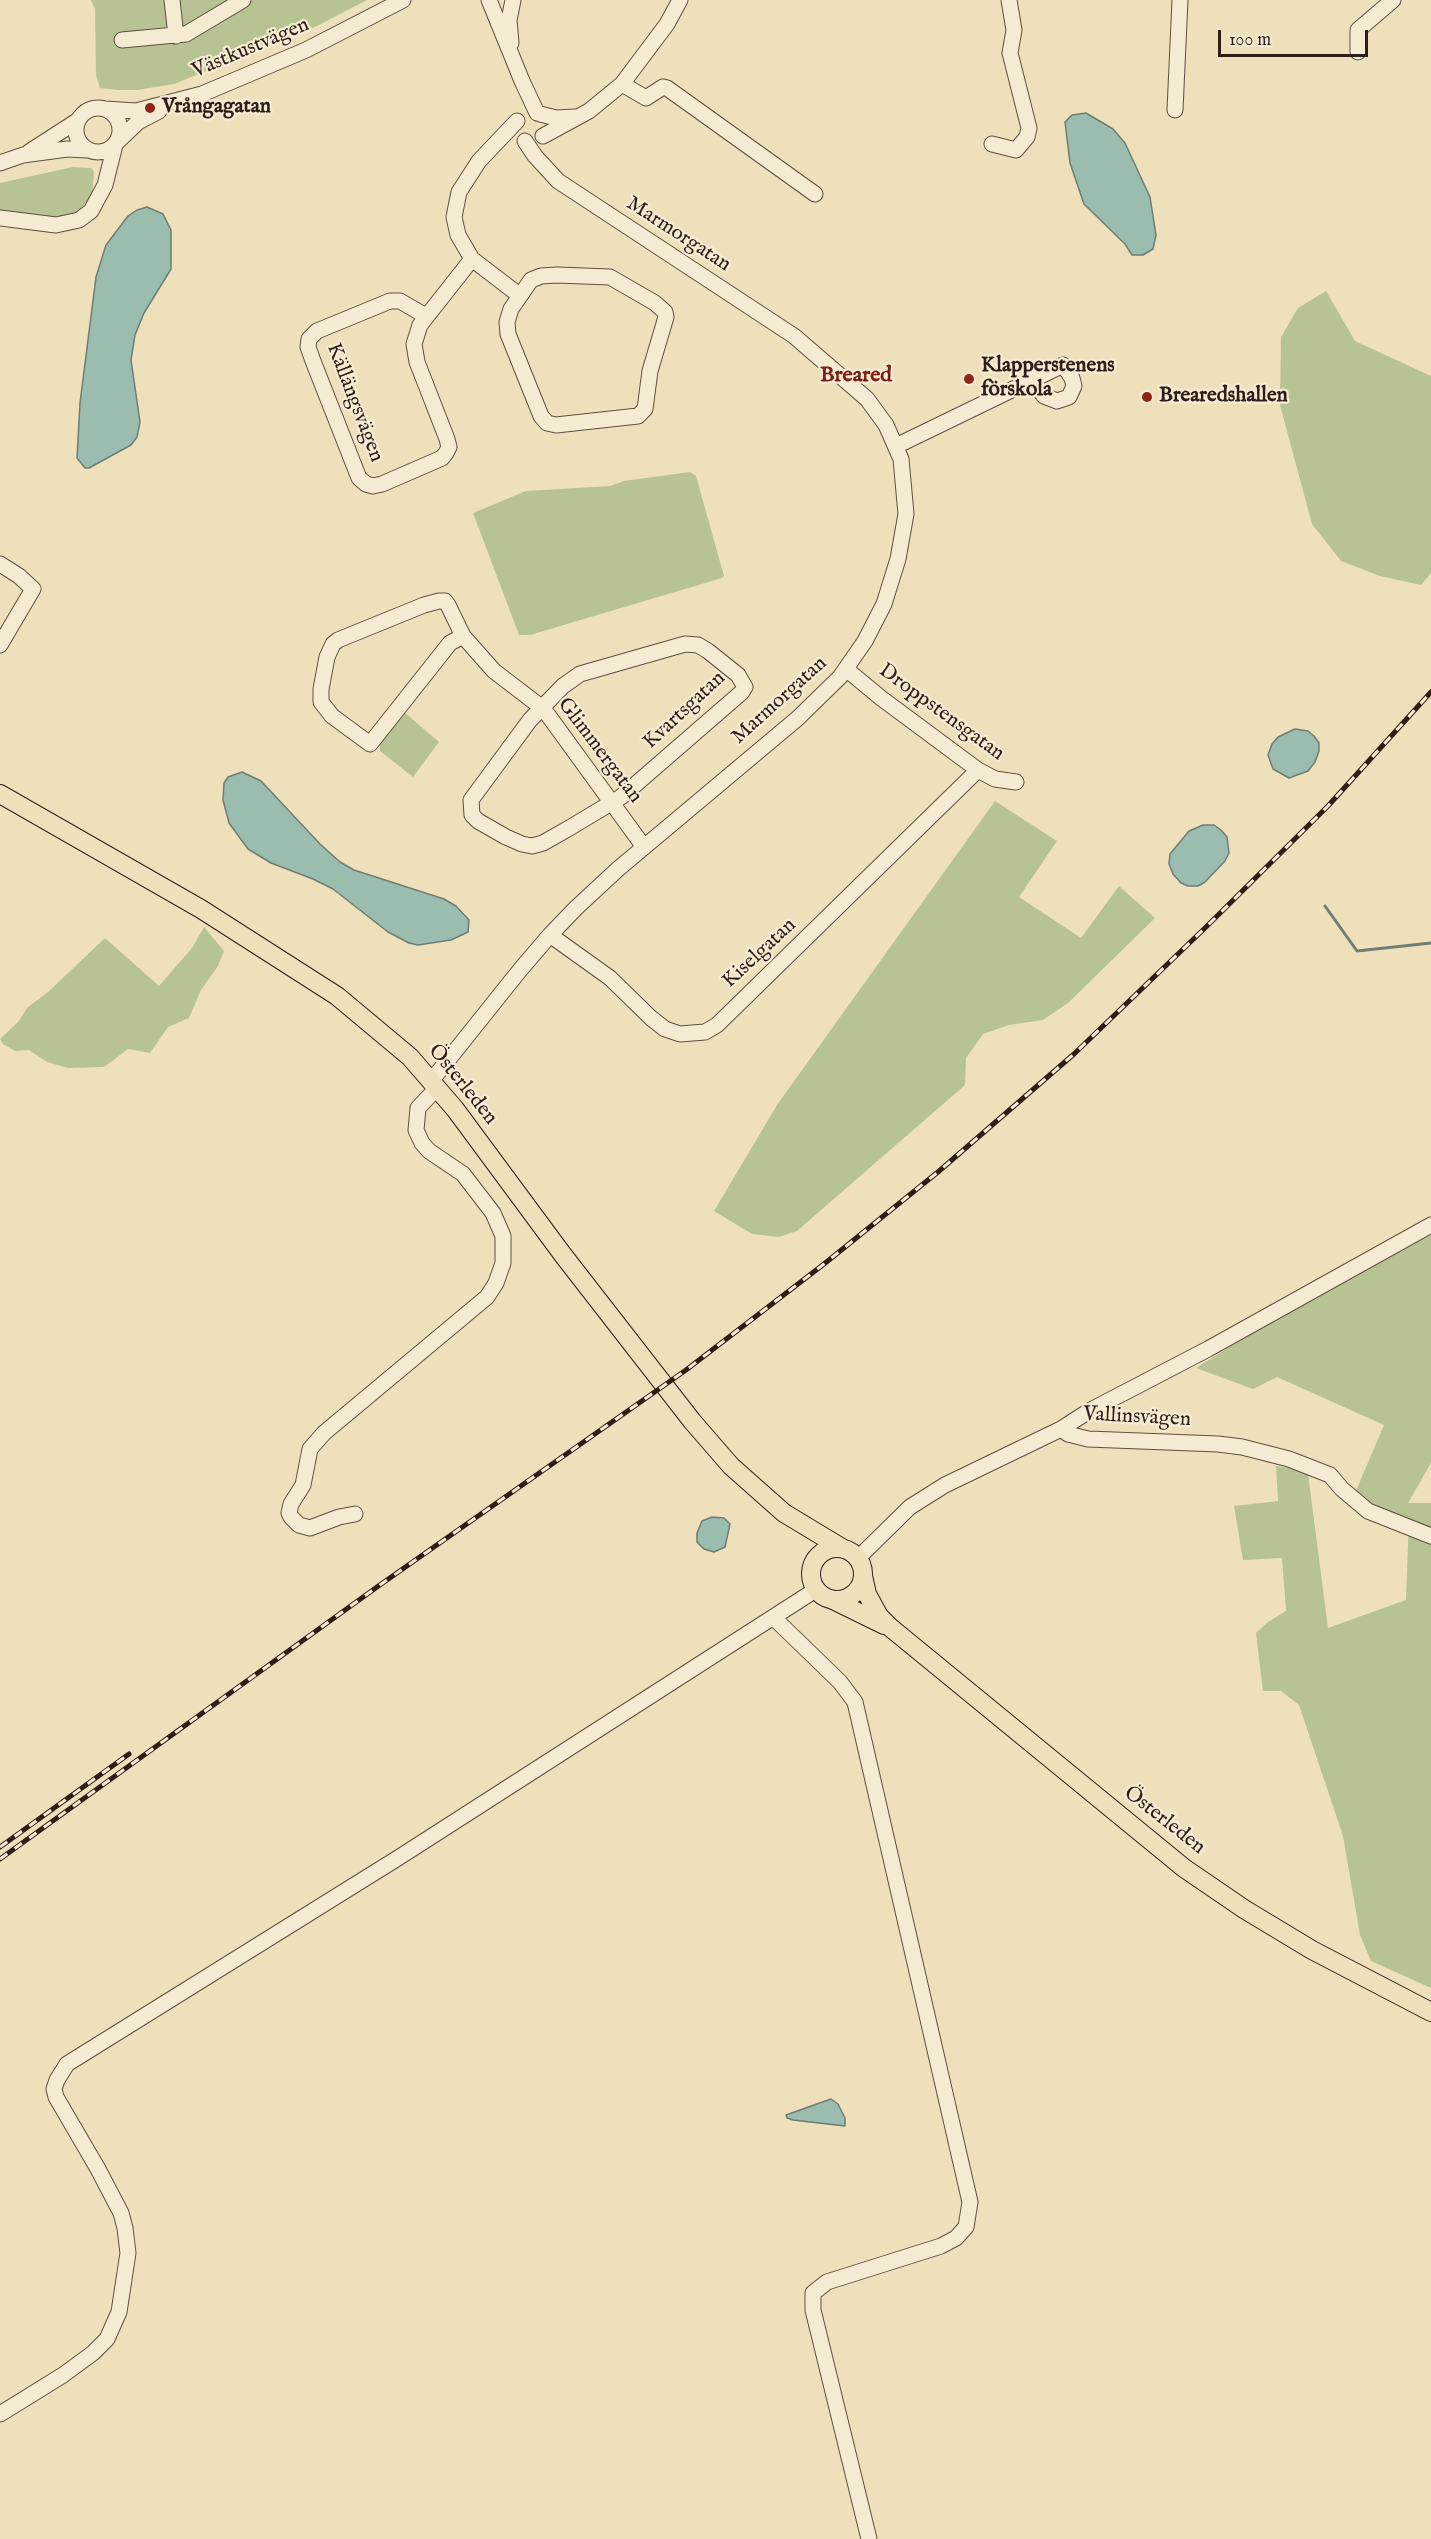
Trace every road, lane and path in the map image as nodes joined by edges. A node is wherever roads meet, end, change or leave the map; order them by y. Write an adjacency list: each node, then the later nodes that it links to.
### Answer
1 (172, 0): 10 (street)
2 (243, 0): 10 (street)
3 (403, 0): 16 (street, Västkustvägen)
4 (489, 0): 13 (street)
5 (513, 0): 13 (street)
6 (680, 0): 15 (street)
7 (1009, 0): 26 (street)
8 (1180, 0): 18 (street)
9 (1393, 0): 12 (street)
10 (176, 36): 11 (street)
11 (122, 39)
12 (1358, 52)
13 (513, 58): 14 (street)
14 (522, 81): 19 (street); 21 (street)
15 (622, 84): 20 (street); 30 (street)
16 (178, 102): 17 (street, Västkustvägen); 24 (street, Västkustvägen)
17 (105, 109): 22 (street, Västkustvägen); 24 (street)
18 (1175, 110)
19 (539, 114): 20 (street); 21 (street); 23 (street)
20 (575, 117): 23 (street)
21 (519, 118): 23 (street); 25 (street)
22 (77, 121): 27 (street); 28 (street, Västkustvägen)
23 (533, 139): 25 (street); 37 (street, Marmorgatan)
24 (116, 143): 27 (street, Västkustvägen); 31 (street)
25 (494, 144): 33 (street)
26 (992, 144)
27 (89, 151): 28 (street, Västkustvägen); 31 (street)
28 (23, 155): 29 (street, Västkustvägen)
29 (0, 163)
30 (815, 194)
31 (100, 195): 32 (street)
32 (0, 218)
33 (471, 259): 34 (street); 35 (street)
34 (519, 295): 34 (street)
35 (426, 316): 35 (street, Källängsvägen)
36 (1032, 381): 36 (street); 37 (street)
37 (896, 446): 41 (street, Marmorgatan)
38 (0, 564): 40 (street)
39 (463, 636): 39 (street, Glimmergatan); 42 (street, Glimmergatan)
40 (0, 645)
41 (846, 669): 43 (street, Droppstensgatan); 47 (street, Marmorgatan)
42 (541, 707): 46 (street, Glimmergatan); 46 (street); 46 (street, Kvartsgatan)
43 (978, 770): 44 (street, Droppstensgatan); 48 (street, Kiselgatan)
44 (1016, 782)
45 (0, 794): 49 (main road, Österleden)
46 (612, 803): 47 (street, Glimmergatan)
47 (644, 847): 48 (street, Marmorgatan)
48 (550, 935): 49 (street, Marmorgatan)
49 (435, 1084): 52 (street, Marmorgatan); 53 (main road, Österleden)
50 (1431, 1225): 51 (street)
51 (1061, 1429): 54 (street, Vallinsvägen); 55 (street, Vallinsvägen)
52 (355, 1514)
53 (790, 1517): 55 (main road, Österleden); 56 (main road, Österleden)
54 (1431, 1536)
55 (850, 1553): 56 (main road); 57 (main road, Österleden)
56 (812, 1569): 58 (main road, Österleden)
57 (863, 1576): 58 (main road); 60 (main road, Österleden)
58 (824, 1594): 59 (street); 60 (main road, Österleden)
59 (774, 1618): 62 (street); 63 (street)
60 (893, 1630): 61 (main road, Österleden)
61 (1431, 2012)
62 (0, 2414)
63 (869, 2539)

